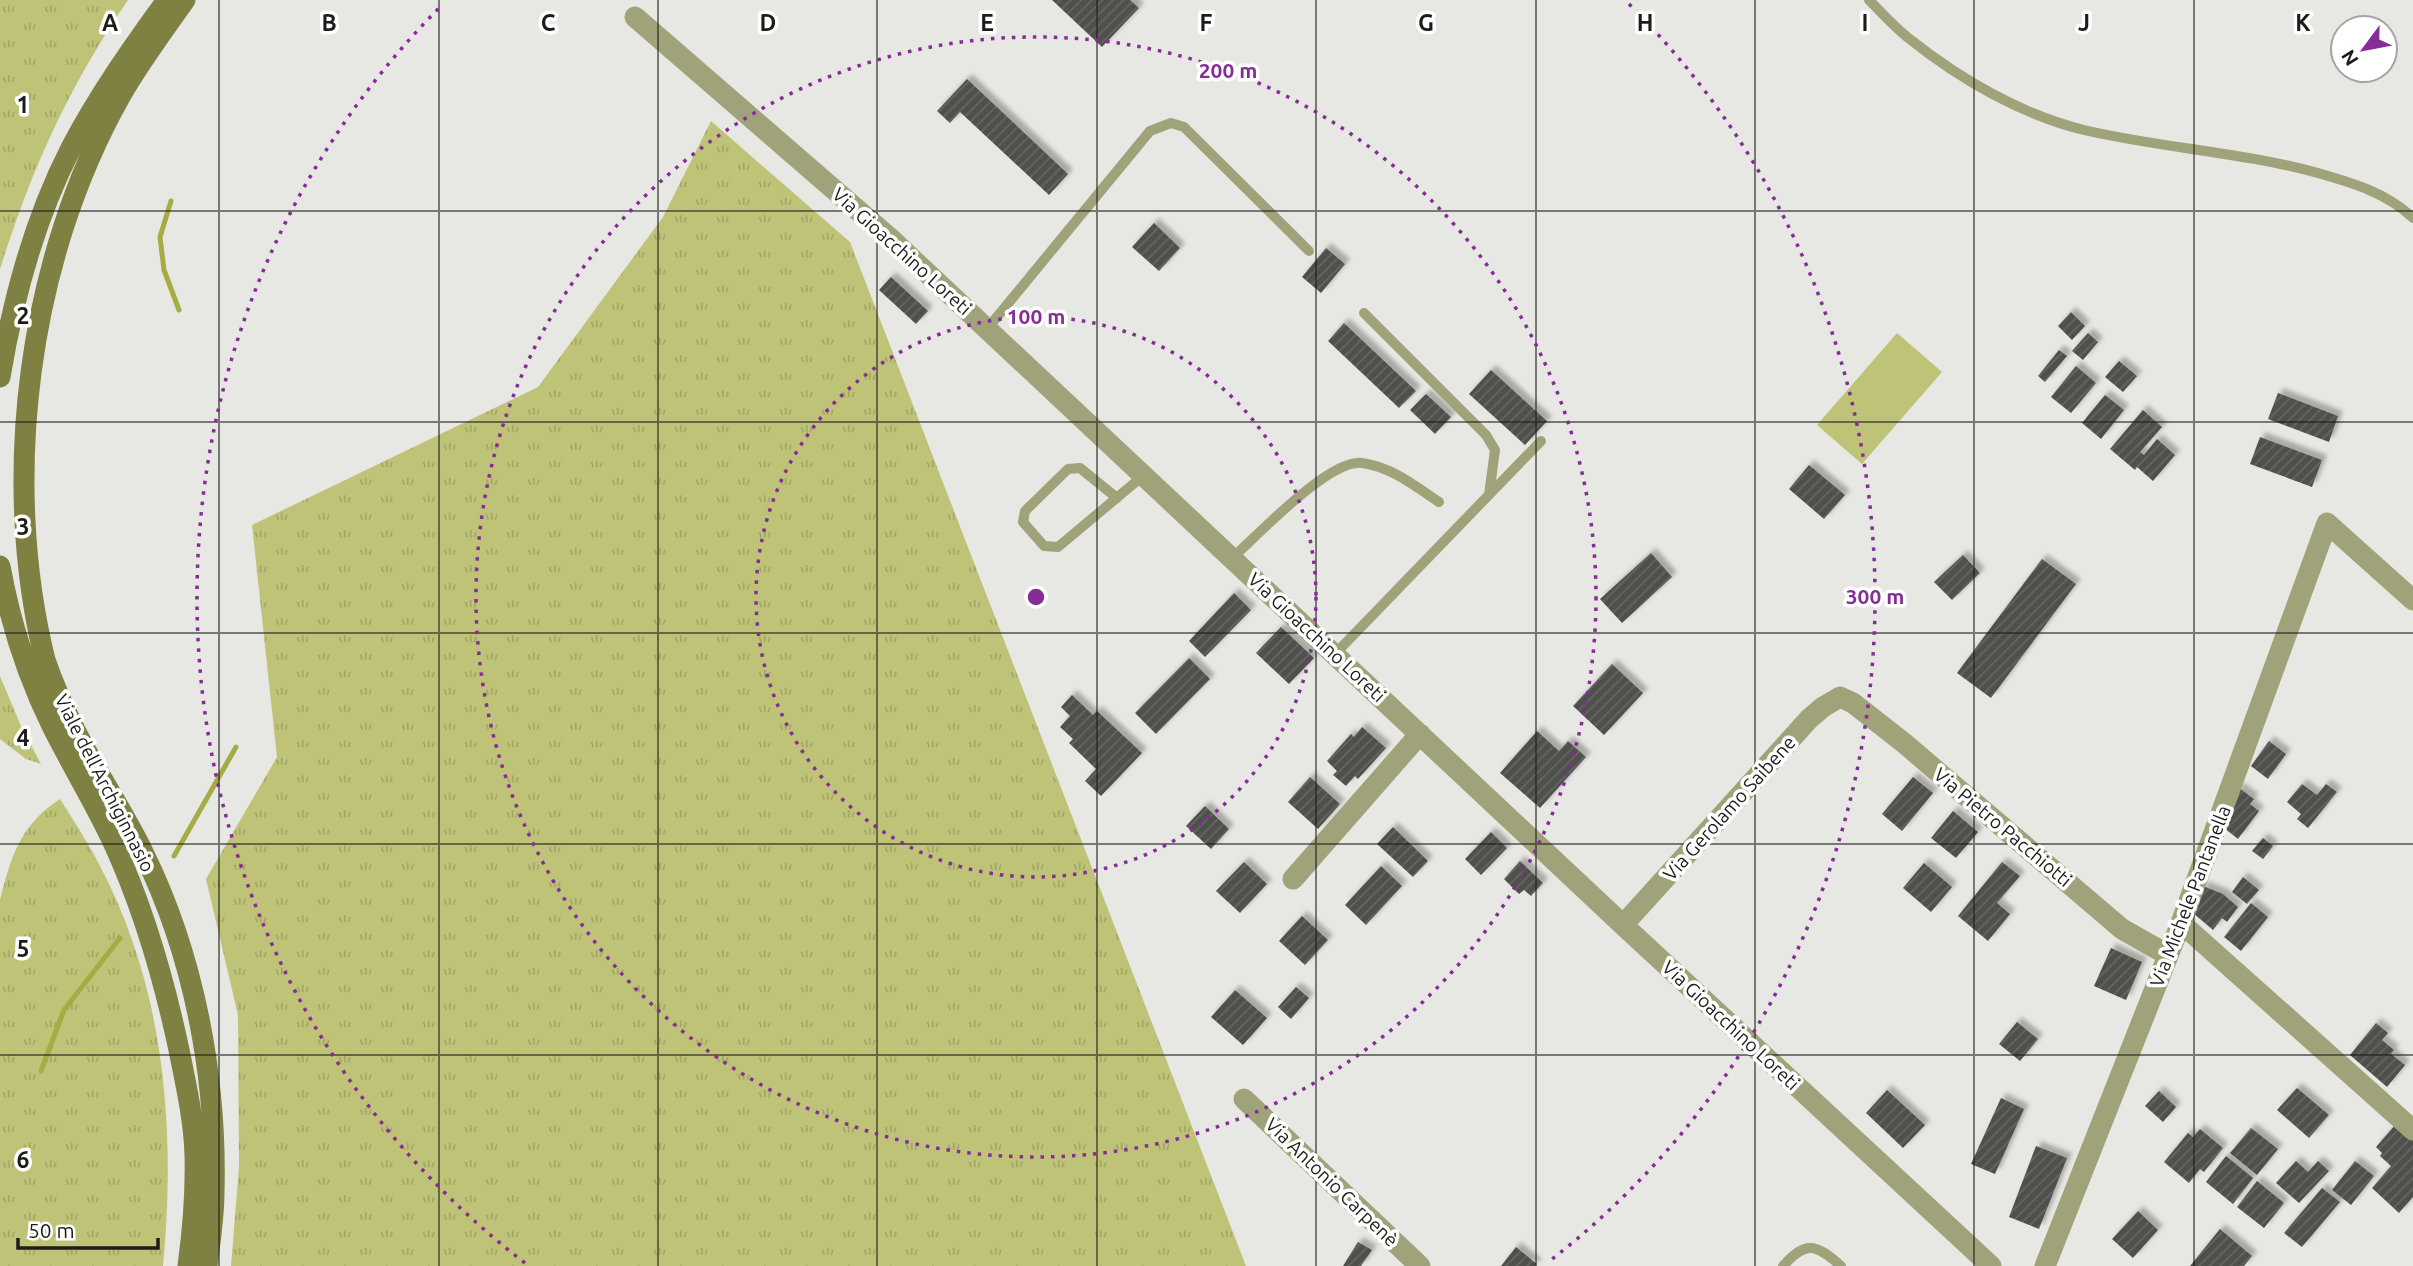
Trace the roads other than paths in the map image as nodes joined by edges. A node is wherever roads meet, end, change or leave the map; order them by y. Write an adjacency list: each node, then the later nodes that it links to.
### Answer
1 (167, 0): 9 (street)
2 (185, 0): 28 (street, Viale dell'Archiginnasio)
3 (1868, 0): 5 (lane)
4 (635, 17): 8 (street, Via Gioacchino Loreti)
5 (2413, 218)
6 (1309, 251): 8 (lane)
7 (1363, 313): 12 (lane)
8 (987, 329): 11 (street, Via Gioacchino Loreti)
9 (0, 377)
10 (1541, 441): 12 (lane)
11 (1144, 475): 13 (lane); 15 (street, Via Gioacchino Loreti)
12 (1489, 495): 18 (lane)
13 (1117, 498): 13 (lane)
14 (1439, 502): 15 (lane)
15 (1233, 558): 18 (street, Via Gioacchino Loreti)
16 (0, 566): 27 (street, Viale dell'Archiginnasio)
17 (2413, 600): 22 (street, Via Michele Pantanella)
18 (1335, 654): 20 (street, Via Gioacchino Loreti)
19 (1840, 697): 23 (street, Via Gerolamo Saibene); 24 (street, Via Pietro Pacchiotti)
20 (1420, 734): 21 (street); 23 (street, Via Gioacchino Loreti)
21 (1293, 879)
22 (2181, 922): 24 (street, Via Michele Pantanella); 26 (street)
23 (1623, 925): 32 (street, Via Gioacchino Loreti)
24 (2168, 955): 33 (street, Via Michele Pantanella)
25 (1244, 1099): 29 (street, Via Antonio Carpenè)
26 (2413, 1130)
27 (188, 1266)
28 (207, 1266)
29 (1420, 1266)
30 (1783, 1266): 31 (lane)
31 (1841, 1266)
32 (1992, 1266)
33 (2045, 1266)

